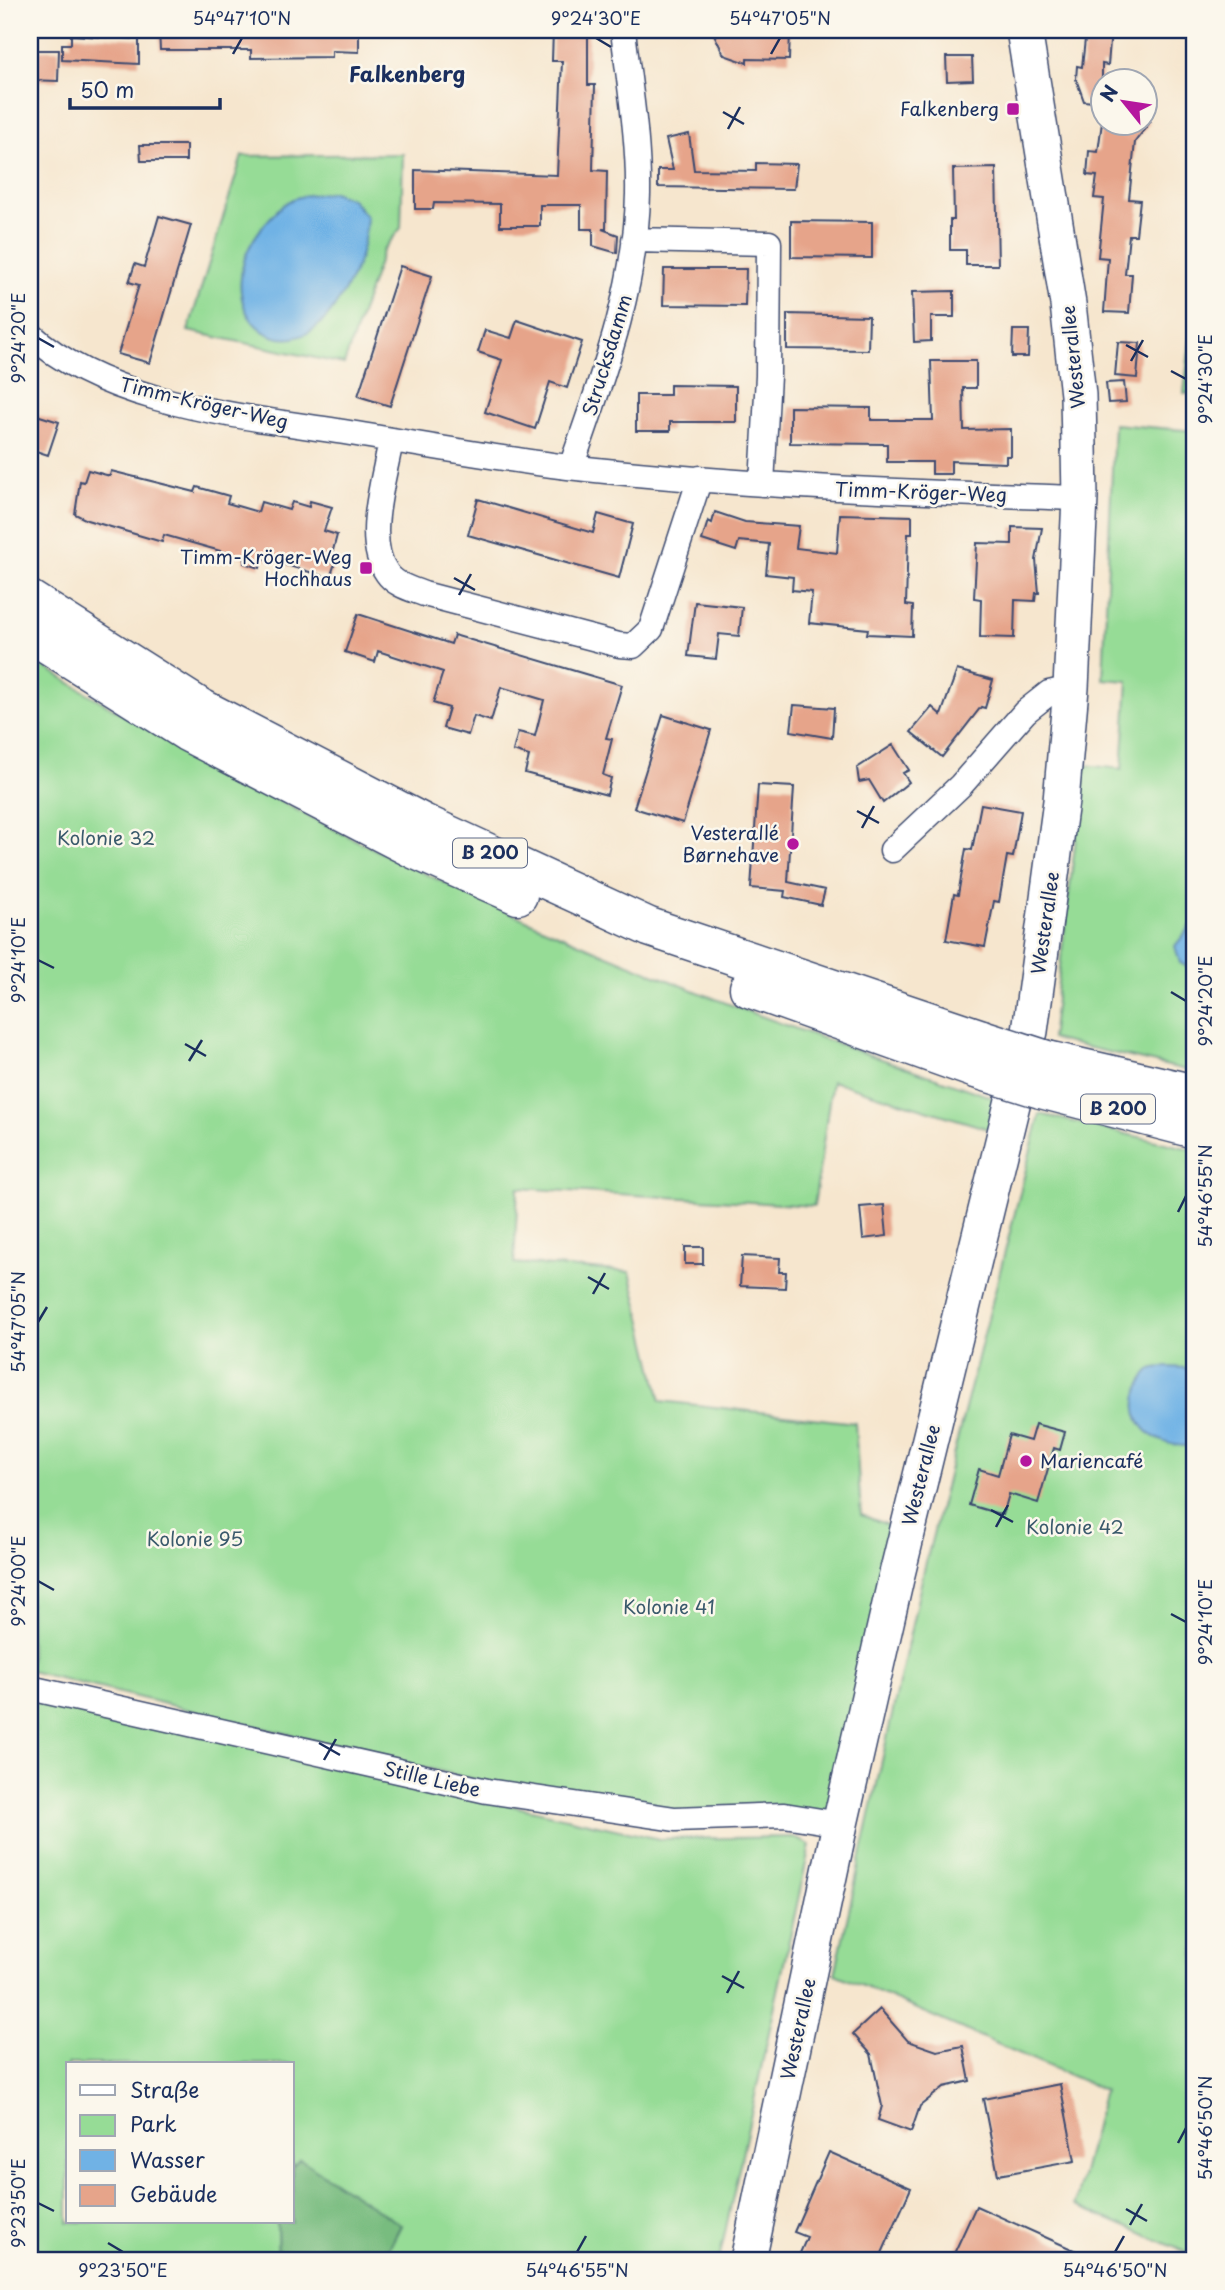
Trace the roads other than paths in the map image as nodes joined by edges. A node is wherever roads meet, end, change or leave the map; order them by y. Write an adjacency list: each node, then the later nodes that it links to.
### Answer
1 (623, 30): 3 (street, Strucksdamm)
2 (1024, 30): 9 (street, Westerallee)
3 (634, 240): 6 (street, Strucksdamm); 8 (street)
4 (30, 334): 5 (street, Timm-Kröger-Weg)
5 (391, 440): 6 (street, Timm-Kröger-Weg); 7 (street)
6 (571, 467): 7 (street, Timm-Kröger-Weg)
7 (701, 478): 8 (street, Timm-Kröger-Weg)
8 (762, 484): 9 (street, Timm-Kröger-Weg)
9 (1080, 498): 12 (street, Westerallee)
10 (30, 600): 14 (highway, B 200)
11 (30, 633): 14 (highway, B 200)
12 (1071, 688): 13 (street); 19 (street, Westerallee)
13 (892, 849)
14 (979, 1054): 15 (highway, B 200, bridge)
15 (1044, 1075): 16 (highway, B 200); 17 (highway, B 200)
16 (1195, 1094)
17 (1195, 1129)
18 (30, 1688): 19 (street, Stille Liebe)
19 (840, 1824): 20 (street, Westerallee)
20 (748, 2260)

